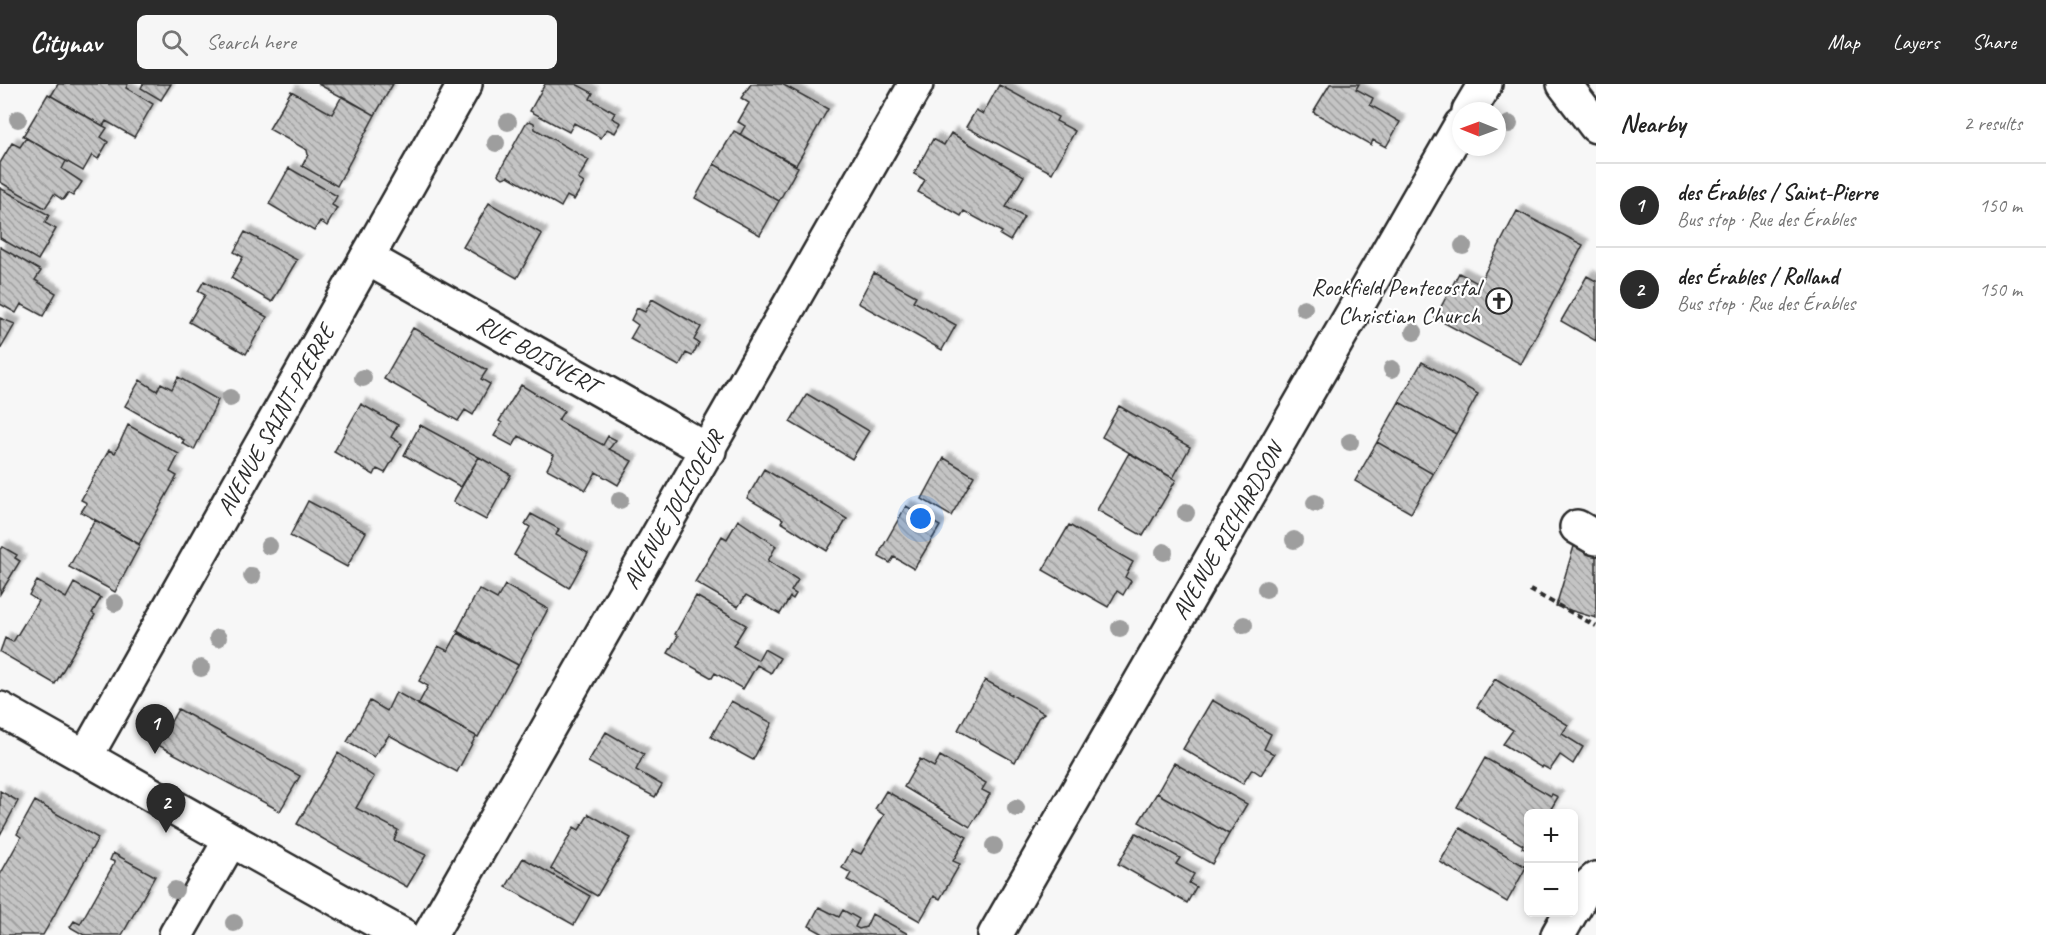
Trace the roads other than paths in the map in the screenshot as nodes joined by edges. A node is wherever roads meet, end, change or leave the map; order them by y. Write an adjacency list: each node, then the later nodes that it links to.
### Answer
1 (465, 84): 8 (street, AVENUE SAINT-PIERRE)
2 (916, 84): 9 (street, AVENUE JOLICOEUR)
3 (1485, 84): 5 (street)
4 (1564, 84): 6 (street)
5 (1474, 102)
6 (1596, 126)
7 (1452, 141): 19 (street, AVENUE RICHARDSON)
8 (368, 258): 9 (street, RUE BOISVERT); 11 (street, AVENUE SAINT-PIERRE)
9 (709, 451): 18 (street, AVENUE JOLICOEUR)
10 (0, 709): 11 (street)
11 (86, 756): 12 (street)
12 (230, 841): 16 (street); 17 (street)
13 (1596, 879): 14 (street)
14 (1578, 901)
15 (1568, 917): 20 (street)
16 (177, 935)
17 (402, 935)
18 (430, 935)
19 (995, 935)
20 (1558, 935)

